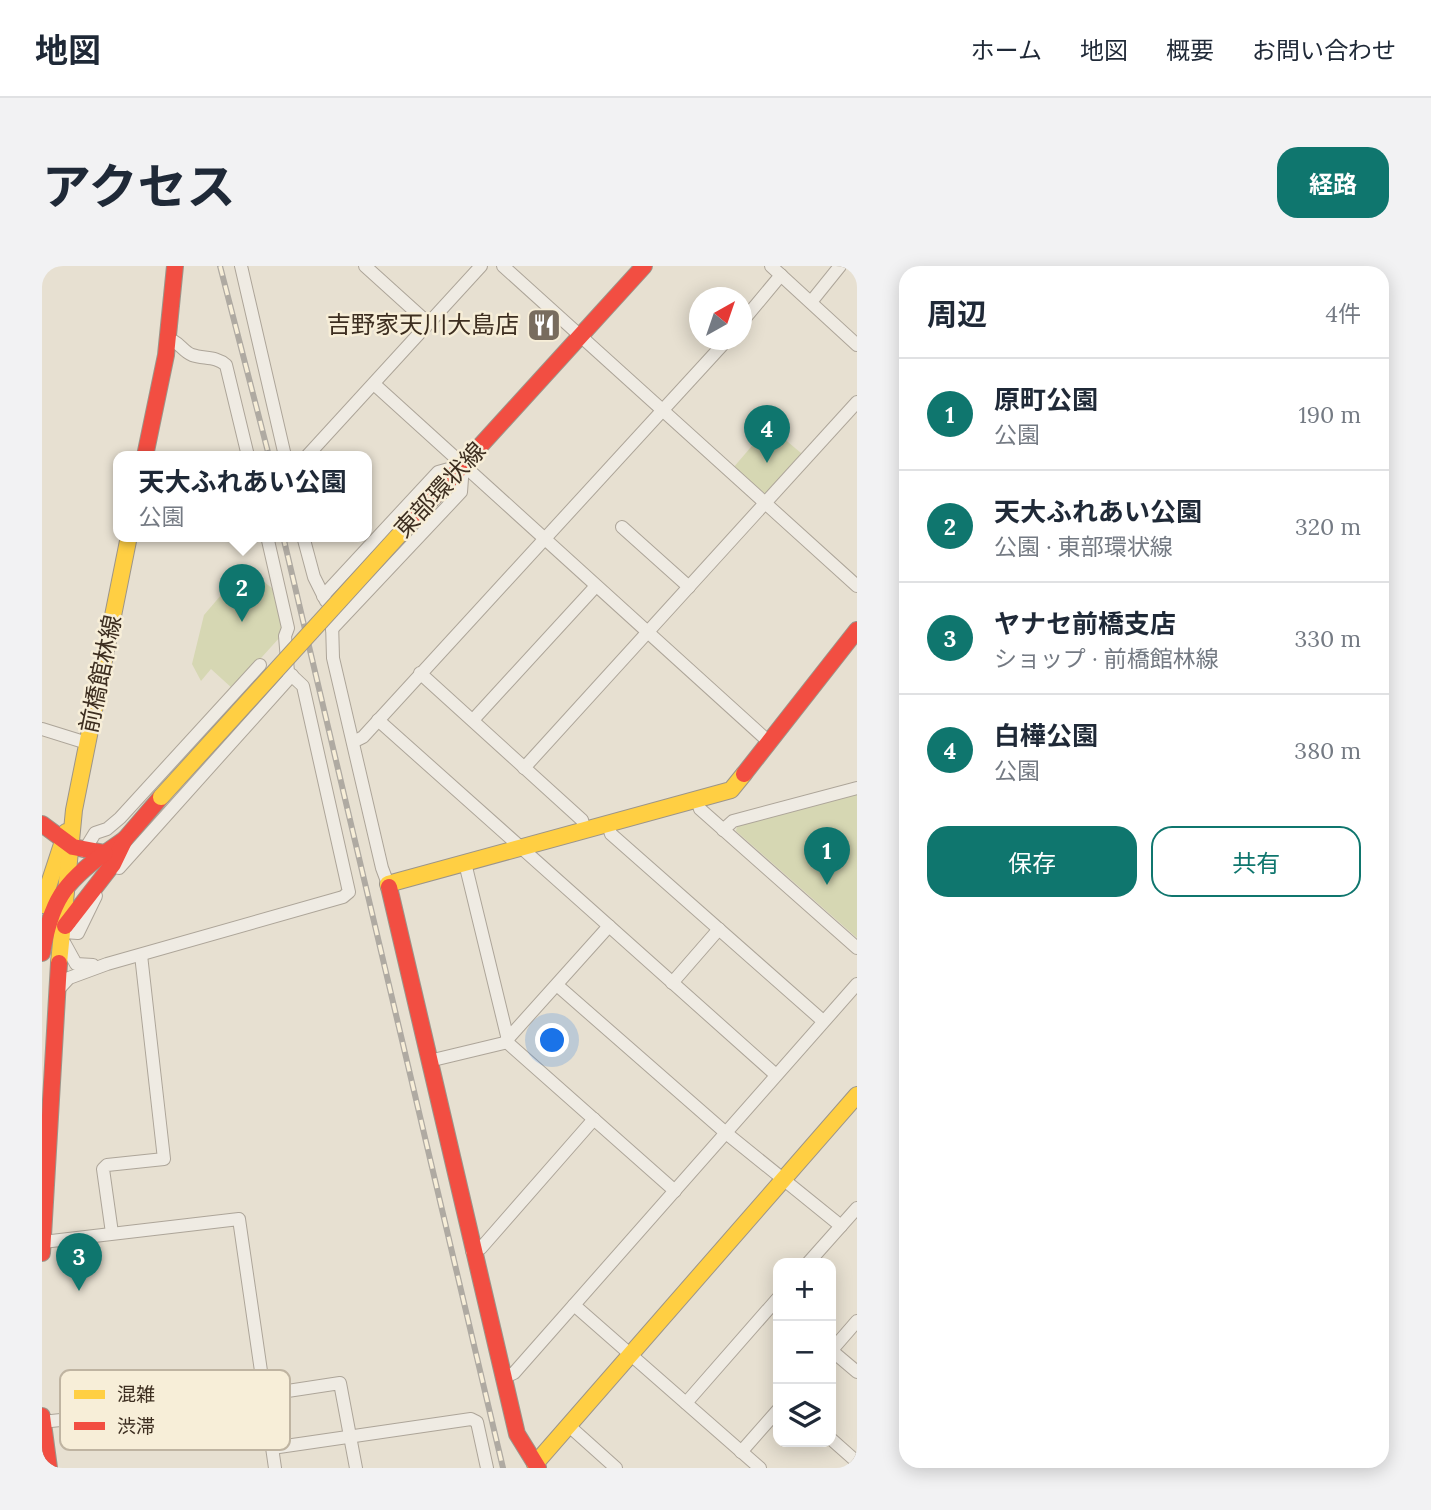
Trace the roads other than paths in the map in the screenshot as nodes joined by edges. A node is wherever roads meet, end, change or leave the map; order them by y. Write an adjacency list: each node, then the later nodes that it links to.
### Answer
1 (175, 266): 13 (street)
2 (241, 266): 21 (street)
3 (365, 266): 11 (street)
4 (481, 266): 11 (street)
5 (503, 266): 12 (street)
6 (644, 266): 12 (street, 東部環状線)
7 (840, 266): 9 (street)
8 (776, 271): 9 (street); 10 (street)
9 (811, 302): 14 (street)
10 (752, 307)
11 (428, 323): 16 (street)
12 (580, 337): 18 (street); 23 (street, 東部環状線)
13 (168, 338): 19 (street); 20 (street)
14 (857, 345)
15 (718, 350): 18 (street)
16 (374, 384): 22 (street); 23 (street)
17 (857, 402): 24 (street)
18 (661, 411): 24 (street); 26 (street)
19 (146, 451)
20 (247, 451)
21 (284, 451)
22 (312, 451)
23 (463, 465): 26 (street); 33 (street); 34 (street); 53 (street, 東部環状線, bridge)
24 (766, 505): 31 (street); 32 (street)
25 (622, 527): 32 (street)
26 (544, 539): 30 (street); 38 (street)
27 (128, 542): 45 (street, 前橋館林線)
28 (268, 542): 39 (street)
29 (304, 542): 33 (street)
30 (596, 586): 36 (street); 41 (street)
31 (857, 586)
32 (689, 587): 36 (street)
33 (323, 596): 34 (street)
34 (332, 629): 43 (street)
35 (857, 630): 44 (street)
36 (647, 632): 44 (street); 46 (street)
37 (260, 665): 52 (street)
38 (420, 673): 40 (street); 41 (street)
39 (292, 675): 63 (street); 66 (street)
40 (379, 720): 43 (street); 54 (street)
41 (473, 720): 46 (street)
42 (42, 729): 45 (street)
43 (353, 742): 58 (street)
44 (769, 742): 48 (street)
45 (87, 743): 52 (street, 前橋館林線)
46 (524, 768): 50 (street)
47 (857, 788): 51 (street)
48 (697, 800): 49 (street); 51 (street)
49 (608, 825): 50 (street); 62 (street)
50 (586, 830): 54 (street)
51 (723, 830): 64 (street)
52 (62, 839): 55 (street); 57 (street, 前橋館林線); 59 (street); 60 (street, 前橋館林線)
53 (125, 839): 55 (street); 63 (street)
54 (520, 849): 56 (street); 61 (street)
55 (104, 853): 57 (street)
56 (466, 863): 58 (street); 73 (street)
57 (68, 884): 63 (street, 前橋館林線); 65 (street)
58 (388, 884): 74 (street)
59 (42, 891)
60 (42, 905)
61 (609, 926): 68 (street); 70 (street)
62 (719, 929): 68 (street); 72 (street)
63 (64, 933): 67 (street); 71 (street, 前橋館林線)
64 (857, 948)
65 (42, 953)
66 (141, 955): 67 (street); 83 (street)
67 (107, 964): 71 (street)
68 (672, 983): 75 (street)
69 (857, 984): 72 (street)
70 (558, 986): 73 (street); 78 (street)
71 (56, 995): 84 (street, 前橋館林線)
72 (824, 1021): 75 (street)
73 (507, 1040): 74 (street); 77 (street)
74 (429, 1061): 85 (street)
75 (776, 1075): 78 (street)
76 (857, 1095): 79 (street)
77 (594, 1119): 80 (street); 85 (street)
78 (726, 1133): 79 (street); 80 (street)
79 (783, 1180): 82 (street); 92 (street)
80 (675, 1191): 88 (street)
81 (857, 1208): 82 (street)
82 (841, 1226): 87 (street)
83 (112, 1233): 84 (street); 94 (street)
84 (43, 1242): 86 (street, 前橋館林線)
85 (472, 1251): 96 (street)
86 (42, 1253)
87 (812, 1258)
88 (574, 1305): 92 (street); 96 (street)
89 (773, 1305): 98 (street)
90 (857, 1321): 91 (street)
91 (836, 1345)
92 (631, 1354): 98 (street); 103 (street)
93 (836, 1355): 95 (street)
94 (261, 1370)
95 (857, 1372)
96 (503, 1378): 110 (street)
97 (290, 1390): 104 (street)
98 (685, 1403): 108 (street)
99 (42, 1416): 102 (street)
100 (773, 1416): 108 (street)
101 (60, 1420): 102 (street)
102 (42, 1422): 111 (street)
103 (568, 1425): 110 (street); 115 (street)
104 (351, 1436): 106 (street); 113 (street); 114 (street)
105 (836, 1443): 109 (street)
106 (290, 1445)
107 (272, 1450): 112 (street)
108 (741, 1452): 116 (street)
109 (857, 1462)
110 (536, 1466)
111 (49, 1468)
112 (275, 1468)
113 (356, 1468)
114 (487, 1468)
115 (616, 1468)
116 (760, 1468)

